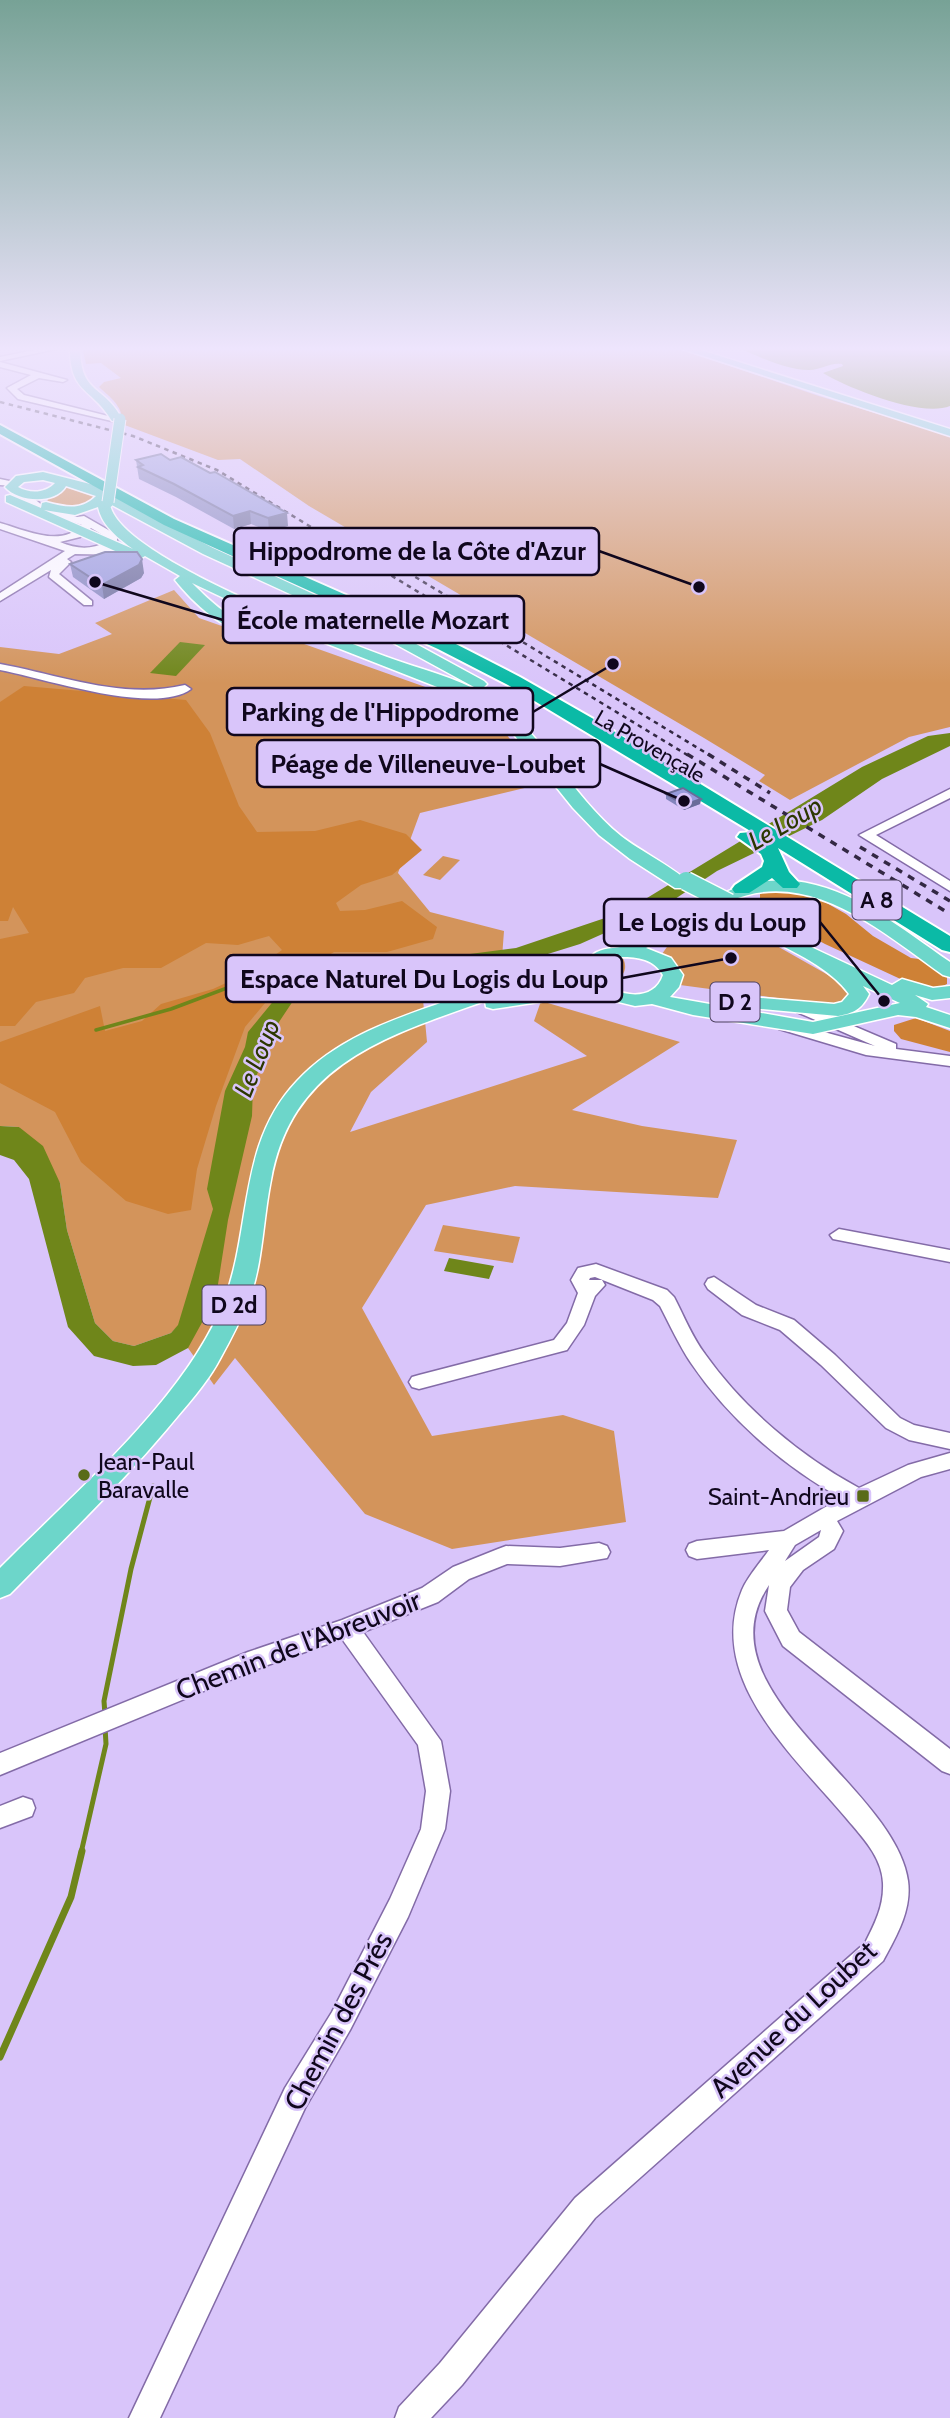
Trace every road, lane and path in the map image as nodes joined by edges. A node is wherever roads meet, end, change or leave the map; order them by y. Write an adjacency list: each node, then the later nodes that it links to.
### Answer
1 (54, 459): 26 (highway, La Provençale / A 8)
2 (72, 459): 26 (highway, La Provençale / A 8)
3 (111, 459): 8 (main road, bridge)
4 (0, 475): 6 (main road)
5 (62, 481): 6 (main road); 7 (main road); 24 (main road)
6 (11, 486): 7 (main road); 9 (main road); 11 (street)
7 (40, 494): 9 (main road)
8 (104, 498): 9 (main road); 17 (main road); 19 (main road)
9 (48, 511): 11 (main road); 12 (street); 13 (street)
10 (0, 526): 13 (street)
11 (83, 531): 12 (main road); 13 (street)
12 (112, 544): 14 (street); 16 (main road)
13 (68, 546): 15 (street); 20 (street)
14 (98, 550): 15 (street); 16 (street)
15 (85, 552): 21 (street)
16 (128, 552): 18 (main road)
17 (167, 558): 18 (main road, bridge); 24 (main road)
18 (179, 575): 19 (main road)
19 (208, 587): 29 (main road)
20 (0, 598)
21 (88, 603)
22 (0, 667): 23 (street)
23 (185, 689)
24 (498, 704): 29 (main road)
25 (950, 793): 31 (street)
26 (719, 803): 27 (highway, La Provençale / A 8); 28 (highway)
27 (812, 851): 34 (highway, La Provençale / A 8); 36 (highway, La Provençale / A 8)
28 (771, 854): 30 (highway); 32 (highway)
29 (646, 859): 32 (main road, bridge)
30 (790, 884): 32 (main road); 35 (main road)
31 (949, 885)
32 (731, 899): 33 (main road); 38 (main road); 43 (main road)
33 (668, 927): 37 (main road); 39 (main road)
34 (950, 927)
35 (907, 941): 40 (main road); 42 (main road)
36 (950, 945)
37 (633, 951): 39 (main road); 41 (main road)
38 (806, 952): 51 (main road); 52 (main road)
39 (658, 958): 44 (main road)
40 (950, 964)
41 (590, 967): 45 (main road); 53 (main road, D 2d)
42 (950, 971)
43 (894, 982): 46 (main road); 49 (main road)
44 (670, 986): 47 (main road); 48 (main road, D 2)
45 (600, 991): 47 (main road); 53 (main road, D 2d)
46 (950, 992)
47 (650, 998): 54 (main road, D 2)
48 (802, 1009): 51 (main road, D 2)
49 (950, 1009)
50 (869, 1014): 51 (main road, D 2); 52 (main road, D 2); 55 (street)
51 (843, 1016): 54 (main road, D 2); 55 (street, D 2); 56 (street)
52 (950, 1019)
53 (401, 1023): 70 (main road, D 2d)
54 (781, 1025): 56 (street, D 2)
55 (868, 1038): 56 (street); 57 (street, D 2)
56 (846, 1045): 57 (street, D 2)
57 (927, 1058): 58 (street, D 2)
58 (950, 1061)
59 (839, 1235): 60 (street)
60 (950, 1256)
61 (714, 1284): 63 (street)
62 (419, 1382): 65 (street)
63 (950, 1441)
64 (950, 1461): 65 (street, Avenue du Loubet)
65 (859, 1498): 66 (street, Avenue du Loubet)
66 (825, 1519): 67 (street, Avenue du Loubet); 72 (street)
67 (788, 1539): 68 (street); 77 (street, Avenue du Loubet)
68 (697, 1550)
69 (598, 1552): 71 (street, Chemin de l'Abreuvoir)
70 (4, 1581)
71 (347, 1629): 73 (street, Chemin de l'Abreuvoir); 76 (street, Chemin des Prés)
72 (950, 1763)
73 (0, 1764)
74 (23, 1808): 75 (street)
75 (0, 1817)
76 (144, 2418)
77 (410, 2418)

